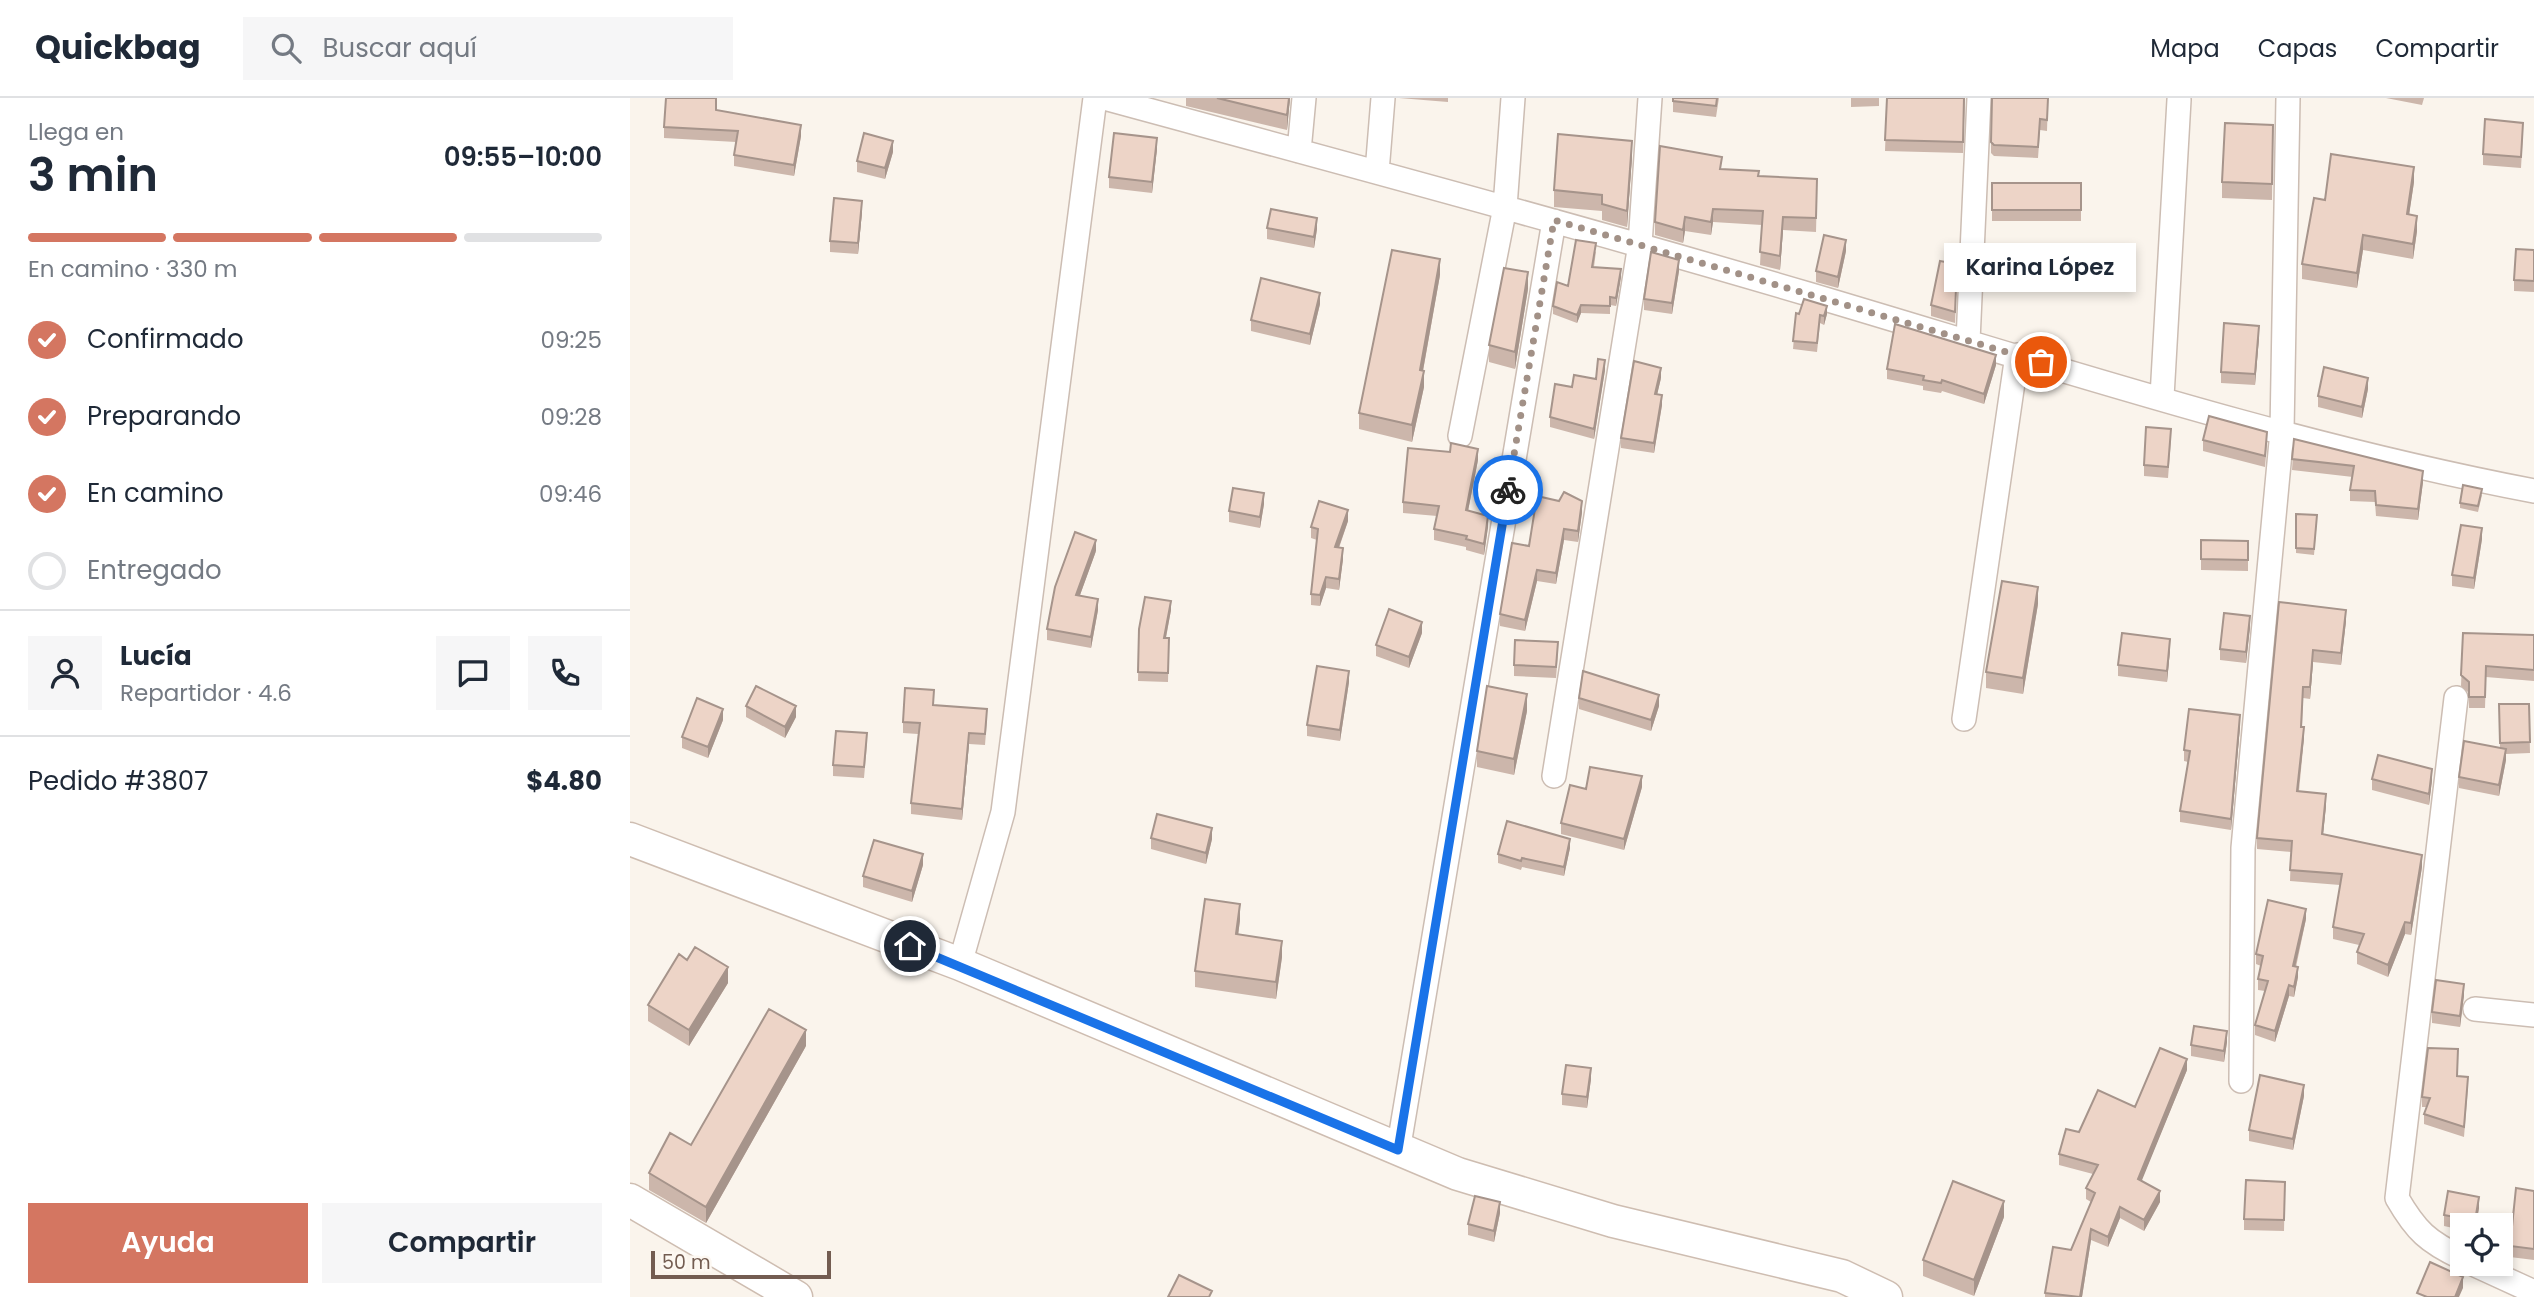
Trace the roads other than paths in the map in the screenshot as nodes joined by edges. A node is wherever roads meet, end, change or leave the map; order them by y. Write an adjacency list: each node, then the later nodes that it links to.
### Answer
1 (1095, 98): 25 (street)
2 (1104, 98): 10 (street)
3 (1304, 98): 10 (street)
4 (1383, 98): 11 (street)
5 (1513, 98): 12 (street)
6 (1650, 98): 14 (street)
7 (1979, 98): 15 (street)
8 (2288, 98): 18 (street)
9 (2179, 100): 17 (street)
10 (1299, 151): 11 (street)
11 (1377, 172): 12 (street)
12 (1505, 207): 13 (street); 19 (street)
13 (1554, 220): 14 (street); 29 (street)
14 (1640, 244): 15 (street); 23 (street)
15 (1968, 341): 16 (street)
16 (2017, 355): 17 (street); 22 (street)
17 (2162, 397): 18 (street)
18 (2282, 431): 20 (street); 28 (street)
19 (1460, 436)
20 (2534, 491)
21 (2456, 698): 31 (street)
22 (1964, 719)
23 (1554, 776)
24 (630, 839): 25 (street)
25 (960, 964): 29 (street)
26 (2475, 1010): 27 (street)
27 (2534, 1015)
28 (2241, 1081)
29 (1398, 1150): 35 (street)
30 (630, 1200): 34 (street)
31 (2450, 1253)
32 (2499, 1276): 33 (street)
33 (2534, 1292)
34 (796, 1297)
35 (1886, 1297)

